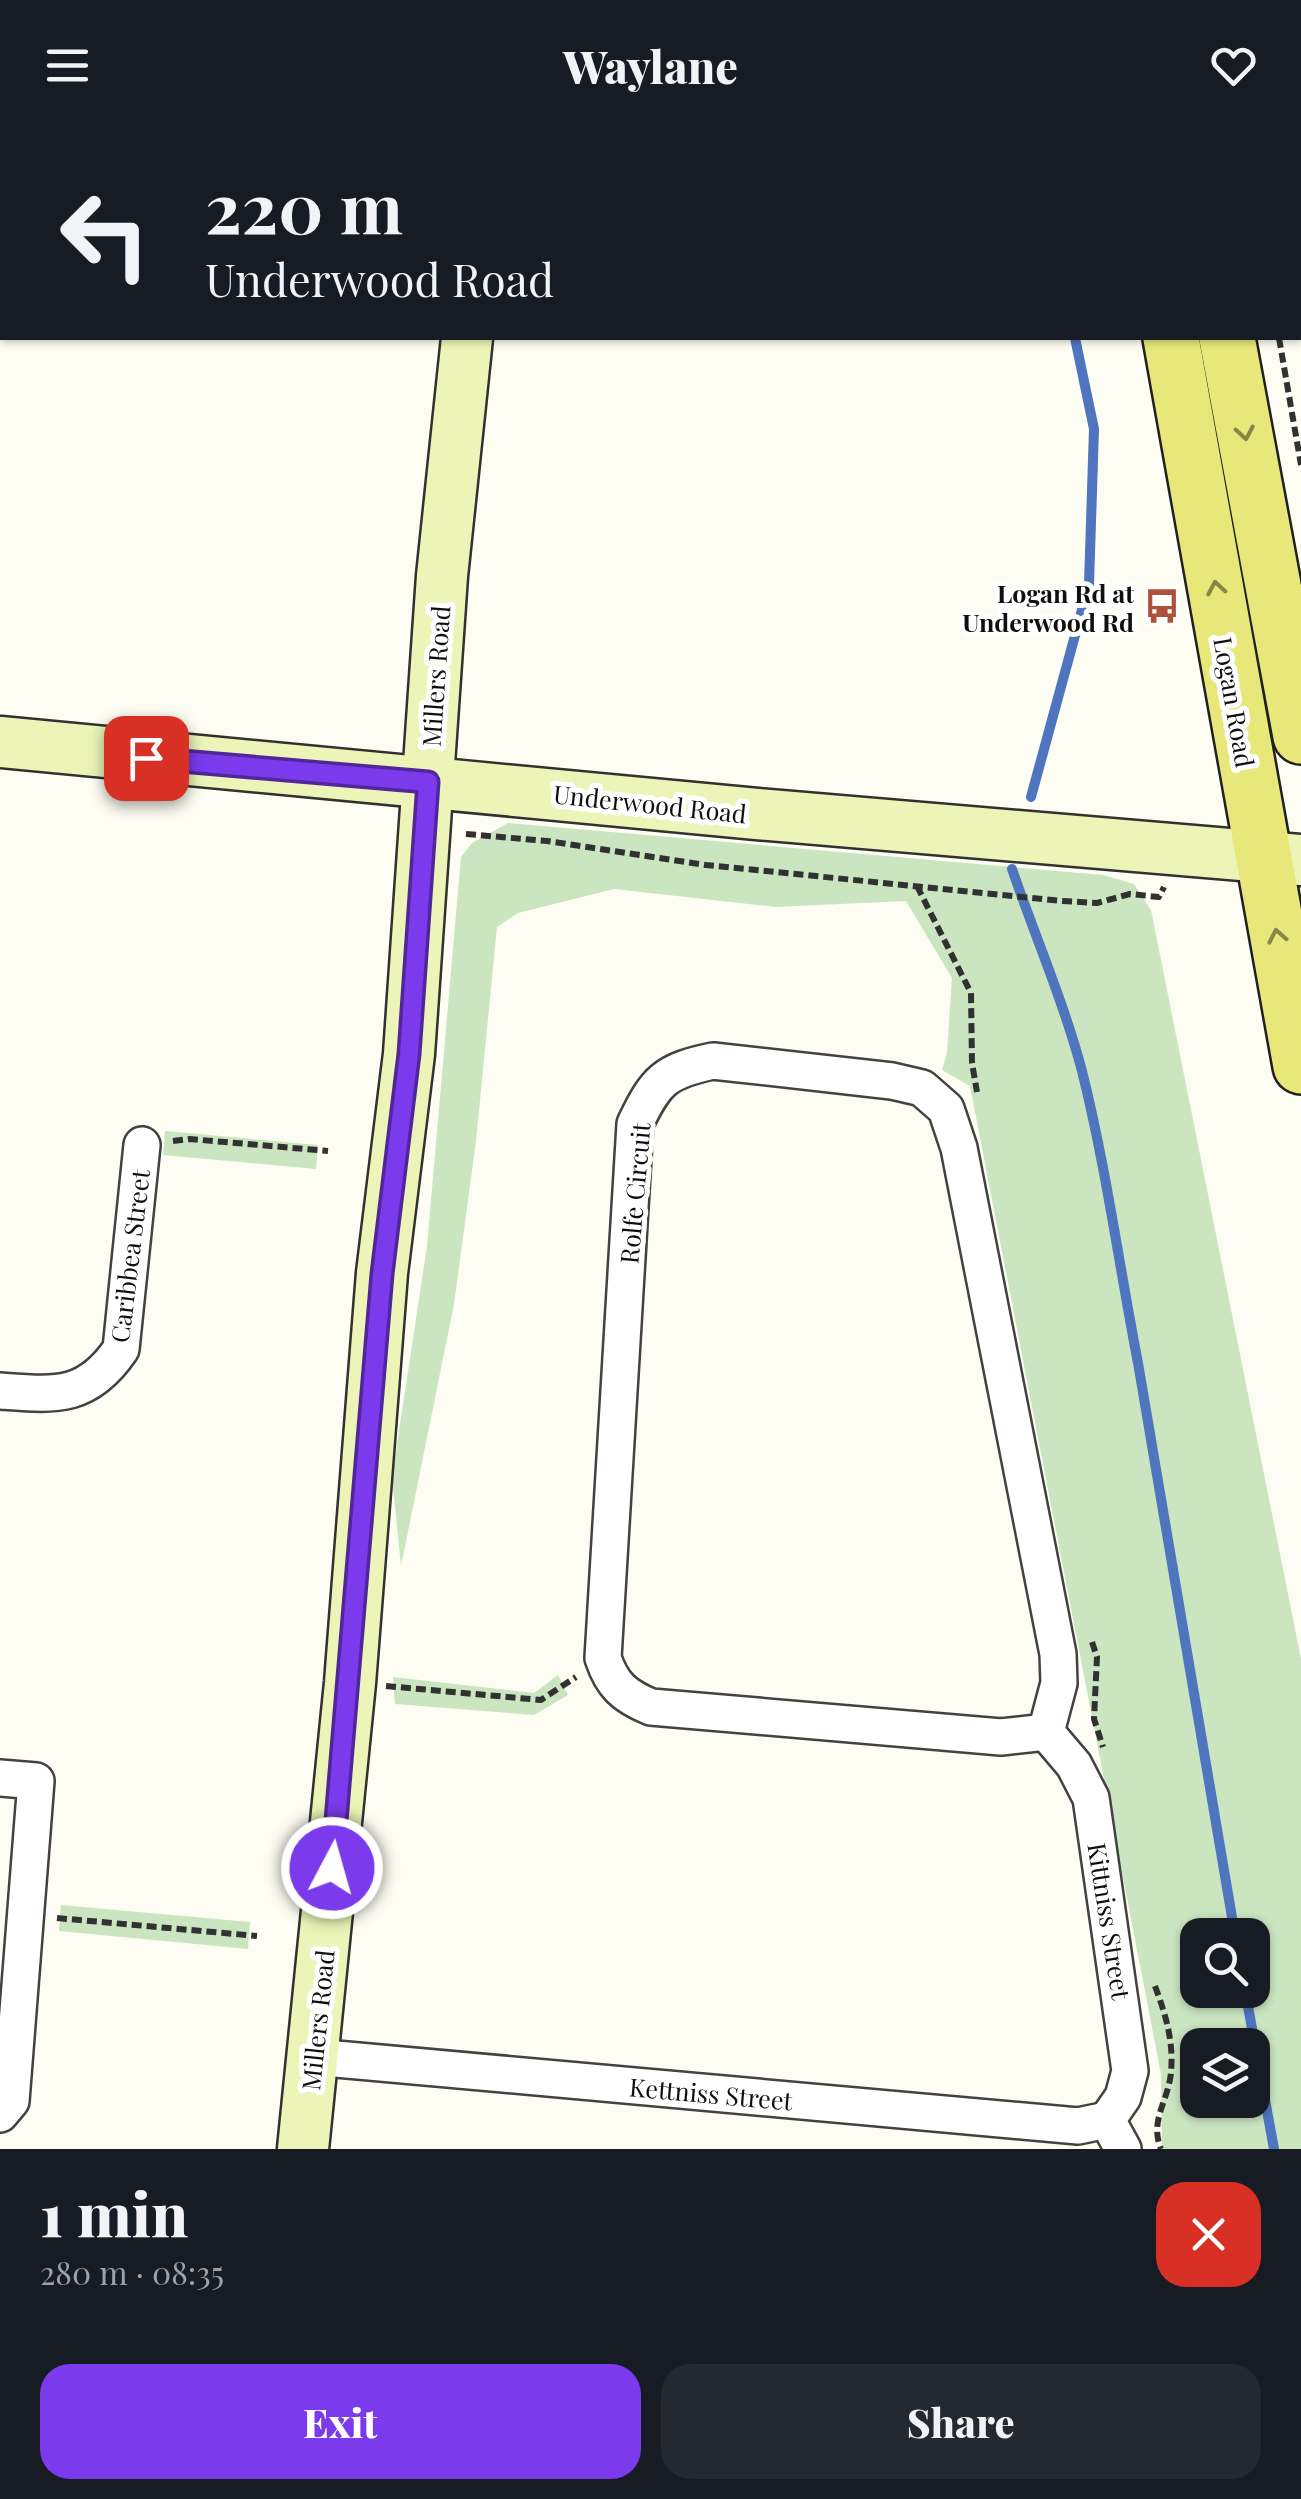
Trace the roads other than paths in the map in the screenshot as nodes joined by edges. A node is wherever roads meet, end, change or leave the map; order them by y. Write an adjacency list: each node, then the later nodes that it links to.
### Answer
1 (468, 340): 6 (street, Millers Road)
2 (1171, 340): 7 (main road, Logan Road, one-way to 2)
3 (1227, 340): 4 (main road, one-way to 4)
4 (1301, 736)
5 (0, 742): 6 (street, Underwood Road)
6 (428, 782): 7 (street, Underwood Road); 13 (street, Millers Road)
7 (1282, 858): 8 (main road, Logan Road, one-way to 7)
8 (1301, 1066)
9 (142, 1145): 10 (street, Caribbea Street)
10 (0, 1391)
11 (1046, 1732): 11 (street, Rolfe Circuit); 15 (street, Kittniss Street)
12 (0, 1778): 14 (street)
13 (314, 2058): 15 (street, Kettniss Street); 16 (street, Millers Road)
14 (0, 2114)
15 (1115, 2134)
16 (303, 2149)

